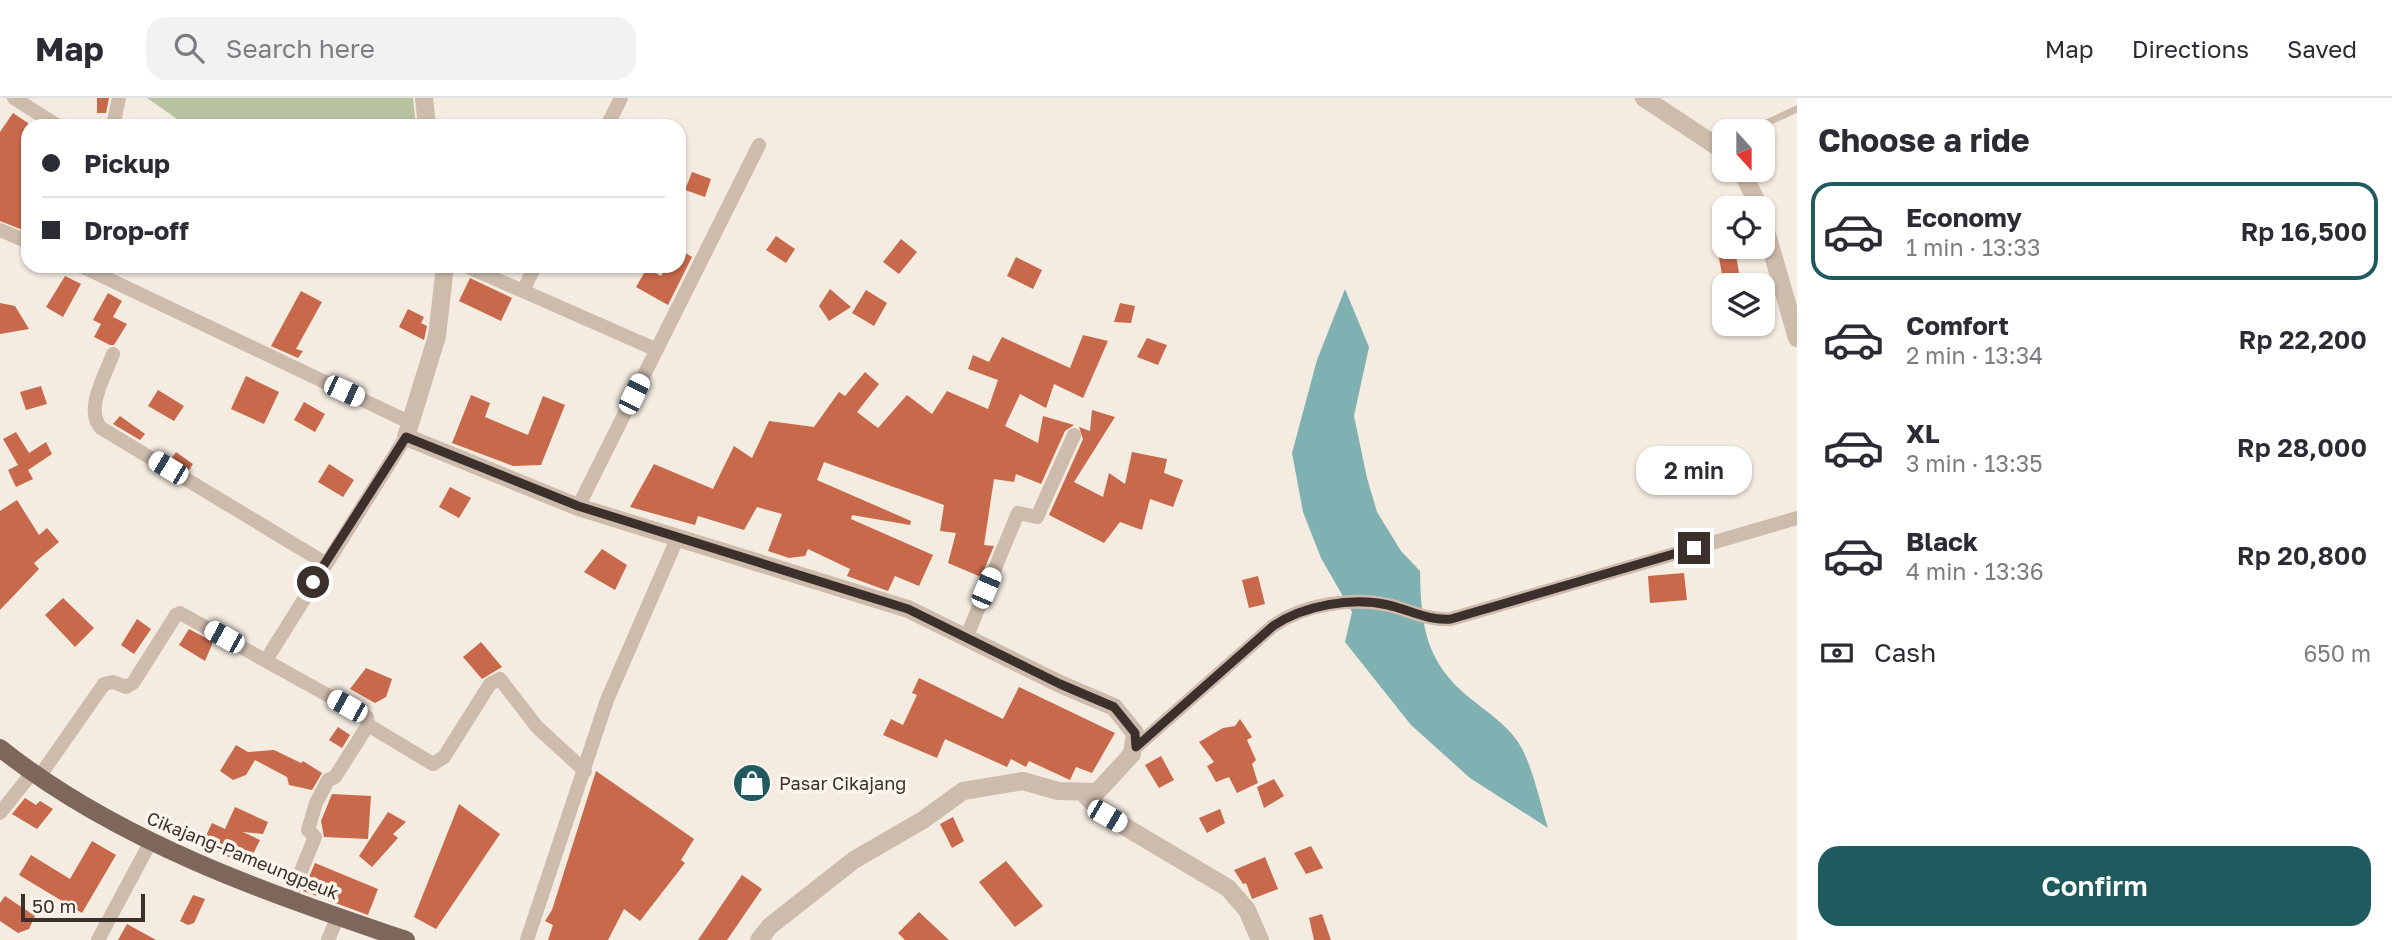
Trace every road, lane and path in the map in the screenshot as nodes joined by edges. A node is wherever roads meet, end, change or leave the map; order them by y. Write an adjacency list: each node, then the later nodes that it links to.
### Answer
1 (4, 98): 7 (street)
2 (13, 98): 9 (street)
3 (119, 98): 10 (street)
4 (424, 98): 11 (street)
5 (621, 98): 12 (street)
6 (1644, 98): 14 (street)
7 (0, 103)
8 (1797, 110): 13 (lane)
9 (47, 119)
10 (114, 119)
11 (426, 119)
12 (610, 119)
13 (1775, 120)
14 (1712, 141)
15 (759, 145): 25 (street)
16 (0, 230): 17 (street)
17 (21, 239)
18 (1774, 259): 24 (street)
19 (95, 273): 27 (street)
20 (444, 273): 27 (street)
21 (482, 273): 23 (street)
22 (532, 273): 23 (street)
23 (523, 291): 25 (street)
24 (1797, 338)
25 (657, 349): 29 (street)
26 (113, 354): 32 (street)
27 (409, 430): 29 (street); 32 (street)
28 (1074, 435): 33 (street)
29 (578, 506): 31 (street)
30 (1797, 518): 36 (street)
31 (677, 539): 33 (street); 38 (street)
32 (325, 563): 34 (street)
33 (965, 638): 36 (street)
34 (266, 660): 35 (street); 39 (street)
35 (368, 725): 38 (street); 43 (street)
36 (1136, 747): 40 (street)
37 (0, 748): 39 (main road, Cikajang-Pameungpeuk)
38 (585, 771): 48 (street)
39 (35, 775): 41 (street); 42 (main road, Cikajang-Pameungpeuk)
40 (1083, 793): 49 (street); 50 (street)
41 (0, 813)
42 (150, 843): 43 (main road, Cikajang-Pameungpeuk); 45 (street)
43 (290, 898): 44 (main road, Cikajang-Pameungpeuk)
44 (338, 916): 46 (street); 47 (main road, Cikajang-Pameungpeuk)
45 (98, 940)
46 (328, 940)
47 (407, 940)
48 (527, 940)
49 (759, 940)
50 (1260, 940)

